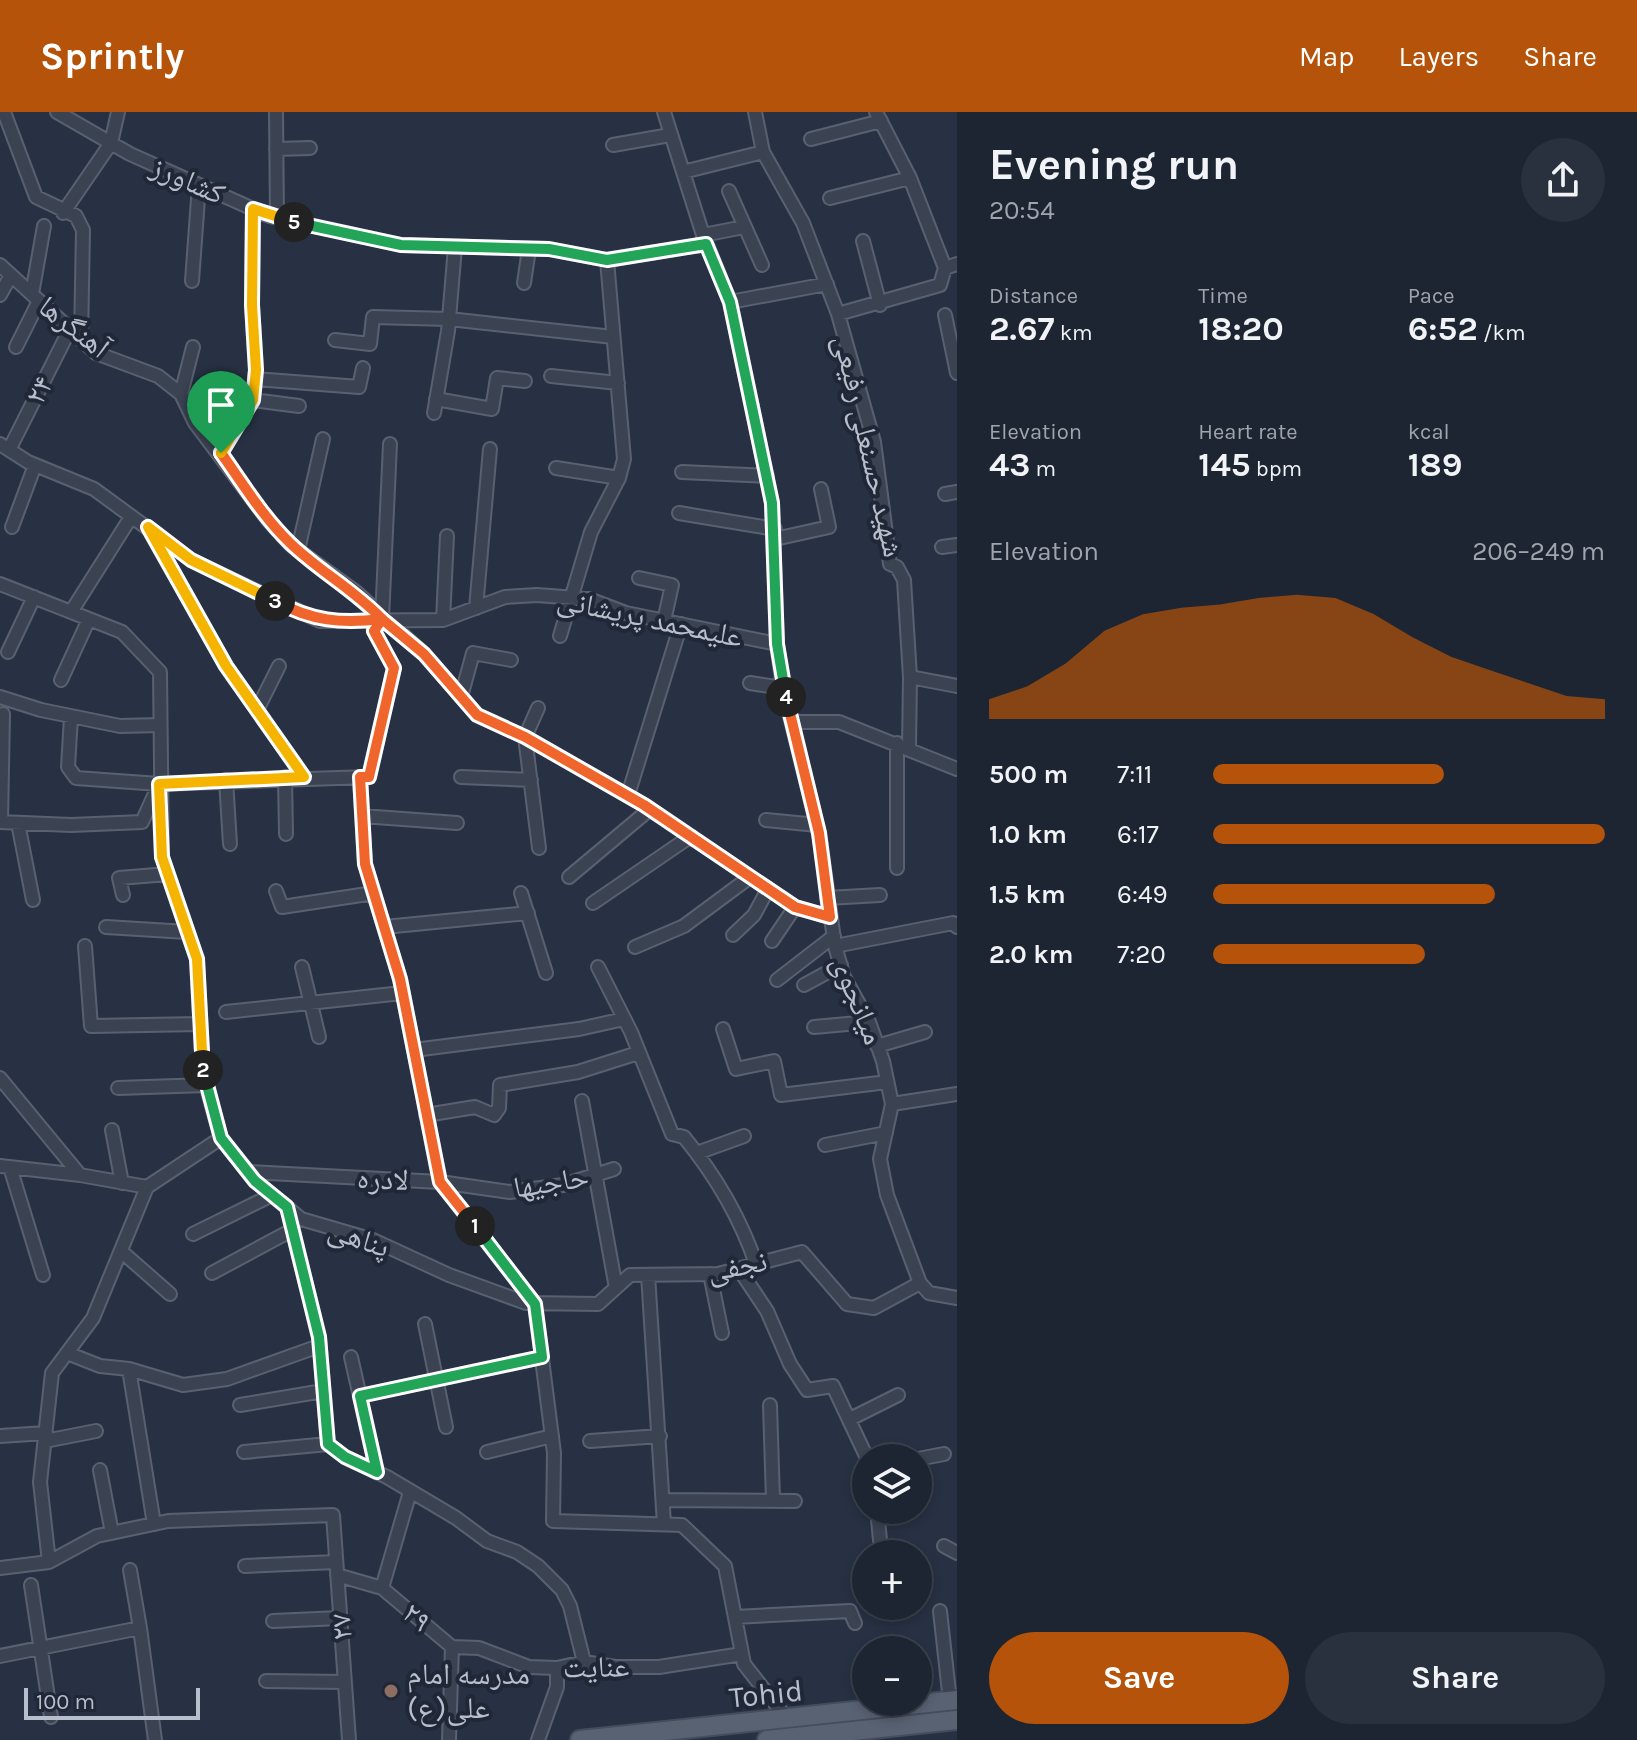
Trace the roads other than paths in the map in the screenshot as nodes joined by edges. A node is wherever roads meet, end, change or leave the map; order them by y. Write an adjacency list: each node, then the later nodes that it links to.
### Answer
1 (4, 112): 21 (street)
2 (57, 112): 10 (street, کشاورز)
3 (118, 112): 10 (street)
4 (276, 112): 13 (street)
5 (664, 112): 8 (street, میانجوی)
6 (755, 112): 14 (street, شهید حسنعلی رفیعی)
7 (879, 116): 9 (street); 16 (street)
8 (670, 135): 11 (street); 15 (street, میانجوی)
9 (811, 139)
10 (111, 143): 17 (street, کشاورز); 21 (street)
11 (613, 145)
12 (310, 148): 13 (street)
13 (276, 149): 22 (street)
14 (763, 152): 15 (street); 36 (street, شهید حسنعلی رفیعی)
15 (683, 172): 25 (street, میانجوی)
16 (910, 178): 19 (street); 32 (street)
17 (199, 185): 20 (street, کشاورز); 34 (street)
18 (729, 191): 24 (street)
19 (830, 198)
20 (253, 209): 22 (street, کشاورز); 53 (street)
21 (63, 213): 46 (street)
22 (277, 218): 27 (street, کشاورز)
23 (44, 226): 38 (street)
24 (744, 227): 25 (street, کشاورز); 31 (street)
25 (705, 240): 29 (street, کشاورز); 39 (street, میانجوی)
26 (863, 241): 40 (street)
27 (455, 247): 28 (street, کشاورز); 43 (street)
28 (529, 249): 29 (street, کشاورز); 35 (street)
29 (607, 260): 45 (street)
30 (0, 265): 33 (street, آهنگرها)
31 (762, 265)
32 (951, 266): 40 (street)
33 (11, 275): 37 (street); 38 (street, آهنگرها)
34 (192, 281)
35 (524, 283)
36 (827, 284): 39 (street); 41 (street, شهید حسنعلی رفیعی)
37 (0, 295)
38 (36, 297): 44 (street, آهنگرها); 48 (street)
39 (730, 302): 69 (street, میانجوی)
40 (880, 305): 41 (street)
41 (838, 314): 97 (street, شهید حسنعلی رفیعی)
42 (945, 315): 50 (street)
43 (449, 319): 45 (street); 47 (street); 57 (street)
44 (69, 331): 46 (street, آهنگرها); 63 (street, ۲۴)
45 (613, 337): 55 (street)
46 (81, 340): 56 (street, آهنگرها)
47 (335, 340)
48 (16, 347)
49 (193, 347): 56 (street)
50 (956, 365)
51 (363, 368): 53 (street)
52 (551, 376): 55 (street)
53 (255, 379): 58 (street)
54 (525, 381): 57 (street)
55 (618, 383): 70 (street)
56 (181, 394): 65 (street, آهنگرها)
57 (436, 399): 60 (street)
58 (253, 400): 59 (street); 65 (street)
59 (299, 406)
60 (434, 413)
61 (323, 439): 80 (street)
62 (390, 444): 88 (street)
63 (4, 447): 66 (street, علیمحمد پریشانی)
64 (490, 449): 85 (street)
65 (221, 453): 80 (street, آهنگرها)
66 (35, 465): 73 (street, علیمحمد پریشانی); 74 (street)
67 (556, 468): 70 (street)
68 (682, 472): 69 (street)
69 (767, 476): 76 (street, میانجوی)
70 (619, 478): 84 (street)
71 (821, 489): 76 (street)
72 (679, 513): 76 (street)
73 (131, 517): 75 (street, علیمحمد پریشانی); 86 (street)
74 (12, 527)
75 (148, 527): 88 (street, علیمحمد پریشانی); 105 (street)
76 (775, 534): 93 (street, میانجوی)
77 (447, 536): 89 (street)
78 (957, 545): 79 (street)
79 (942, 547)
80 (298, 550): 88 (street, آهنگرها)
81 (639, 578): 90 (street)
82 (0, 584): 83 (street)
83 (34, 597): 86 (street); 94 (street)
84 (571, 598): 85 (street, علیمحمد پریشانی); 90 (street, علیمحمد پریشانی); 92 (street)
85 (476, 608): 89 (street, علیمحمد پریشانی)
86 (71, 612): 87 (street)
87 (89, 619): 98 (street); 109 (street)
88 (382, 619): 89 (street, علیمحمد پریشانی); 103 (street, آهنگرها); 115 (street)
89 (443, 620)
90 (664, 621): 91 (street, علیمحمد پریشانی)
91 (681, 624): 93 (street, علیمحمد پریشانی); 120 (street)
92 (560, 636)
93 (777, 644): 101 (street, میانجوی)
94 (8, 652)
95 (511, 660): 103 (street)
96 (279, 666): 105 (street)
97 (910, 677): 100 (street); 111 (street, شهید حسنعلی رفیعی)
98 (61, 680)
99 (750, 683): 101 (street)
100 (957, 686)
101 (783, 688): 108 (street, میانجوی)
102 (0, 697): 107 (street)
103 (461, 697): 110 (street, آهنگرها)
104 (538, 708): 110 (street)
105 (257, 710): 114 (street)
106 (3, 714): 124 (street)
107 (71, 717): 109 (street); 119 (street)
108 (794, 722): 111 (street); 127 (street, میانجوی)
109 (160, 725): 119 (street)
110 (525, 737): 118 (street); 120 (street, آهنگرها)
111 (903, 746): 112 (street); 132 (street, شهید حسنعلی رفیعی)
112 (957, 769)
113 (285, 777): 114 (street); 117 (street); 128 (street)
114 (304, 777): 115 (street)
115 (360, 777): 122 (street, لادره)
116 (461, 777): 118 (street)
117 (226, 780): 119 (street); 130 (street)
118 (531, 780): 131 (street)
119 (159, 784): 125 (street); 133 (street)
120 (628, 795): 121 (street, آهنگرها)
121 (650, 809): 129 (street, آهنگرها); 134 (street)
122 (362, 816): 126 (street); 138 (street, لادره)
123 (766, 820): 127 (street)
124 (0, 822): 125 (street)
125 (18, 823): 143 (street)
126 (457, 823)
127 (817, 825): 142 (street, میانجوی)
128 (286, 834)
129 (691, 836): 135 (street, آهنگرها); 144 (street)
130 (230, 844)
131 (539, 848)
132 (897, 868)
133 (168, 874): 140 (street); 151 (street)
134 (569, 877)
135 (750, 877): 136 (street, آهنگرها); 156 (street)
136 (768, 889): 145 (street, آهنگرها); 152 (street)
137 (276, 891): 138 (street)
138 (374, 893): 149 (street, لادره)
139 (521, 893): 146 (street)
140 (123, 895)
141 (880, 895): 142 (street)
142 (827, 898): 147 (street, میانجوی)
143 (33, 900)
144 (593, 903)
145 (795, 907): 147 (street, آهنگرها); 153 (street)
146 (528, 913): 149 (street); 160 (street)
147 (830, 917): 154 (street, میانجوی)
148 (106, 927): 151 (street)
149 (384, 927): 163 (street, لادره)
150 (957, 927): 154 (street)
151 (187, 932): 168 (street)
152 (733, 935)
153 (772, 941)
154 (834, 941): 157 (street, میانجوی); 161 (street)
155 (85, 946): 168 (street)
156 (635, 947)
157 (841, 965): 162 (street); 167 (street, میانجوی)
158 (302, 967): 164 (street)
159 (598, 967): 166 (street)
160 (546, 973)
161 (777, 980)
162 (804, 985)
163 (402, 993): 164 (street); 174 (street, لادره)
164 (312, 1002): 165 (street); 172 (street)
165 (226, 1012)
166 (624, 1019): 174 (street); 175 (street)
167 (869, 1022): 169 (street); 173 (street, میانجوی)
168 (200, 1024): 178 (street)
169 (814, 1027)
170 (723, 1029): 177 (street)
171 (925, 1032): 173 (street)
172 (319, 1037)
173 (877, 1046): 177 (street, میانجوی)
174 (414, 1050): 183 (street, لادره)
175 (638, 1053): 183 (street); 189 (street)
176 (0, 1078): 193 (street)
177 (887, 1082): 182 (street, میانجوی)
178 (206, 1085): 179 (street); 187 (street)
179 (118, 1088)
180 (957, 1094): 182 (street)
181 (582, 1101): 194 (street)
182 (892, 1104): 185 (street, میانجوی)
183 (426, 1115): 195 (street, لادره)
184 (112, 1130): 196 (street)
185 (886, 1133): 188 (street); 209 (street, میانجوی)
186 (744, 1136): 189 (street)
187 (221, 1138): 192 (street, پناهی); 197 (street)
188 (825, 1145)
189 (697, 1153): 203 (street)
190 (5, 1167): 193 (street); 207 (street)
191 (614, 1169): 194 (street, حاجیها)
192 (248, 1172): 195 (street, لادره); 198 (street, پناهی)
193 (80, 1175): 196 (street)
194 (594, 1176): 195 (street, حاجیها); 210 (street)
195 (440, 1182): 213 (street)
196 (122, 1183): 197 (street)
197 (147, 1187): 202 (street)
198 (272, 1195): 199 (street, پناهی); 201 (street)
199 (287, 1207): 200 (street); 213 (street, پناهی)
200 (292, 1230): 205 (street); 216 (street)
201 (193, 1234)
202 (121, 1251): 211 (street); 217 (street)
203 (756, 1264): 204 (street, نجفی); 209 (street, نجفی)
204 (739, 1269): 206 (street, نجفی); 227 (street)
205 (212, 1273)
206 (710, 1274): 208 (street, نجفی); 215 (street)
207 (43, 1275)
208 (648, 1275): 210 (street, نجفی); 232 (street)
209 (920, 1283): 212 (street)
210 (616, 1288): 213 (street, نجفی)
211 (170, 1294)
212 (957, 1298)
213 (535, 1304): 219 (street)
214 (425, 1324): 221 (street)
215 (722, 1333)
216 (319, 1346): 220 (street); 222 (street)
217 (67, 1353): 220 (street); 233 (street)
218 (351, 1357): 224 (street)
219 (542, 1357): 221 (street); 231 (street)
220 (129, 1369): 247 (street)
221 (437, 1379): 224 (street); 228 (street)
222 (323, 1391): 225 (street); 235 (street)
223 (898, 1395): 227 (street)
224 (360, 1396): 242 (street)
225 (240, 1405)
226 (770, 1405): 245 (street)
227 (850, 1419): 236 (street)
228 (446, 1427)
229 (96, 1431): 233 (street)
230 (0, 1436): 233 (street)
231 (552, 1436): 238 (street); 248 (street)
232 (660, 1436): 234 (street); 244 (street)
233 (45, 1437): 252 (street)
234 (590, 1441)
235 (328, 1444): 237 (street); 242 (street)
236 (861, 1444)
237 (244, 1452)
238 (487, 1452)
239 (944, 1454): 240 (street)
240 (932, 1456)
241 (100, 1470): 249 (street)
242 (377, 1472): 243 (street)
243 (410, 1492): 258 (street); 269 (street)
244 (664, 1500): 245 (street); 248 (street)
245 (773, 1500): 246 (street)
246 (795, 1501)
247 (154, 1524): 249 (street); 255 (street, ۲۷)
248 (664, 1524): 260 (street)
249 (112, 1533): 252 (street)
250 (944, 1546): 251 (street)
251 (957, 1553)
252 (49, 1562): 254 (street)
253 (245, 1566): 255 (street, ۲۹)
254 (0, 1568)
255 (337, 1568): 258 (street, ۲۹); 261 (street, ۲۷)
256 (130, 1570): 264 (street)
257 (31, 1585): 266 (street)
258 (382, 1588): 265 (street, ۲۹)
259 (940, 1611): 273 (street)
260 (735, 1617): 263 (street); 267 (street)
261 (340, 1618): 262 (street); 272 (street, ۲۷)
262 (273, 1621)
263 (855, 1623)
264 (140, 1628): 266 (street); 279 (street)
265 (452, 1647): 270 (street, عنایت); 281 (street, ۲۹)
266 (40, 1648): 268 (street); 274 (street)
267 (742, 1654): 269 (street, عنایت); 275 (street)
268 (0, 1656)
269 (584, 1662): 270 (street, عنایت)
270 (557, 1668): 282 (street)
271 (266, 1681): 272 (street)
272 (345, 1682): 280 (street, ۲۷)
273 (954, 1701): 275 (main road, Tohid)
274 (51, 1717)
275 (788, 1720): 277 (main road, Tohid)
276 (957, 1720): 278 (main road, Tohid)
277 (708, 1734): 283 (main road, Tohid)
278 (808, 1738): 284 (main road, Tohid)
279 (155, 1740)
280 (349, 1740)
281 (449, 1740)
282 (538, 1740)
283 (580, 1740)
284 (767, 1740)

